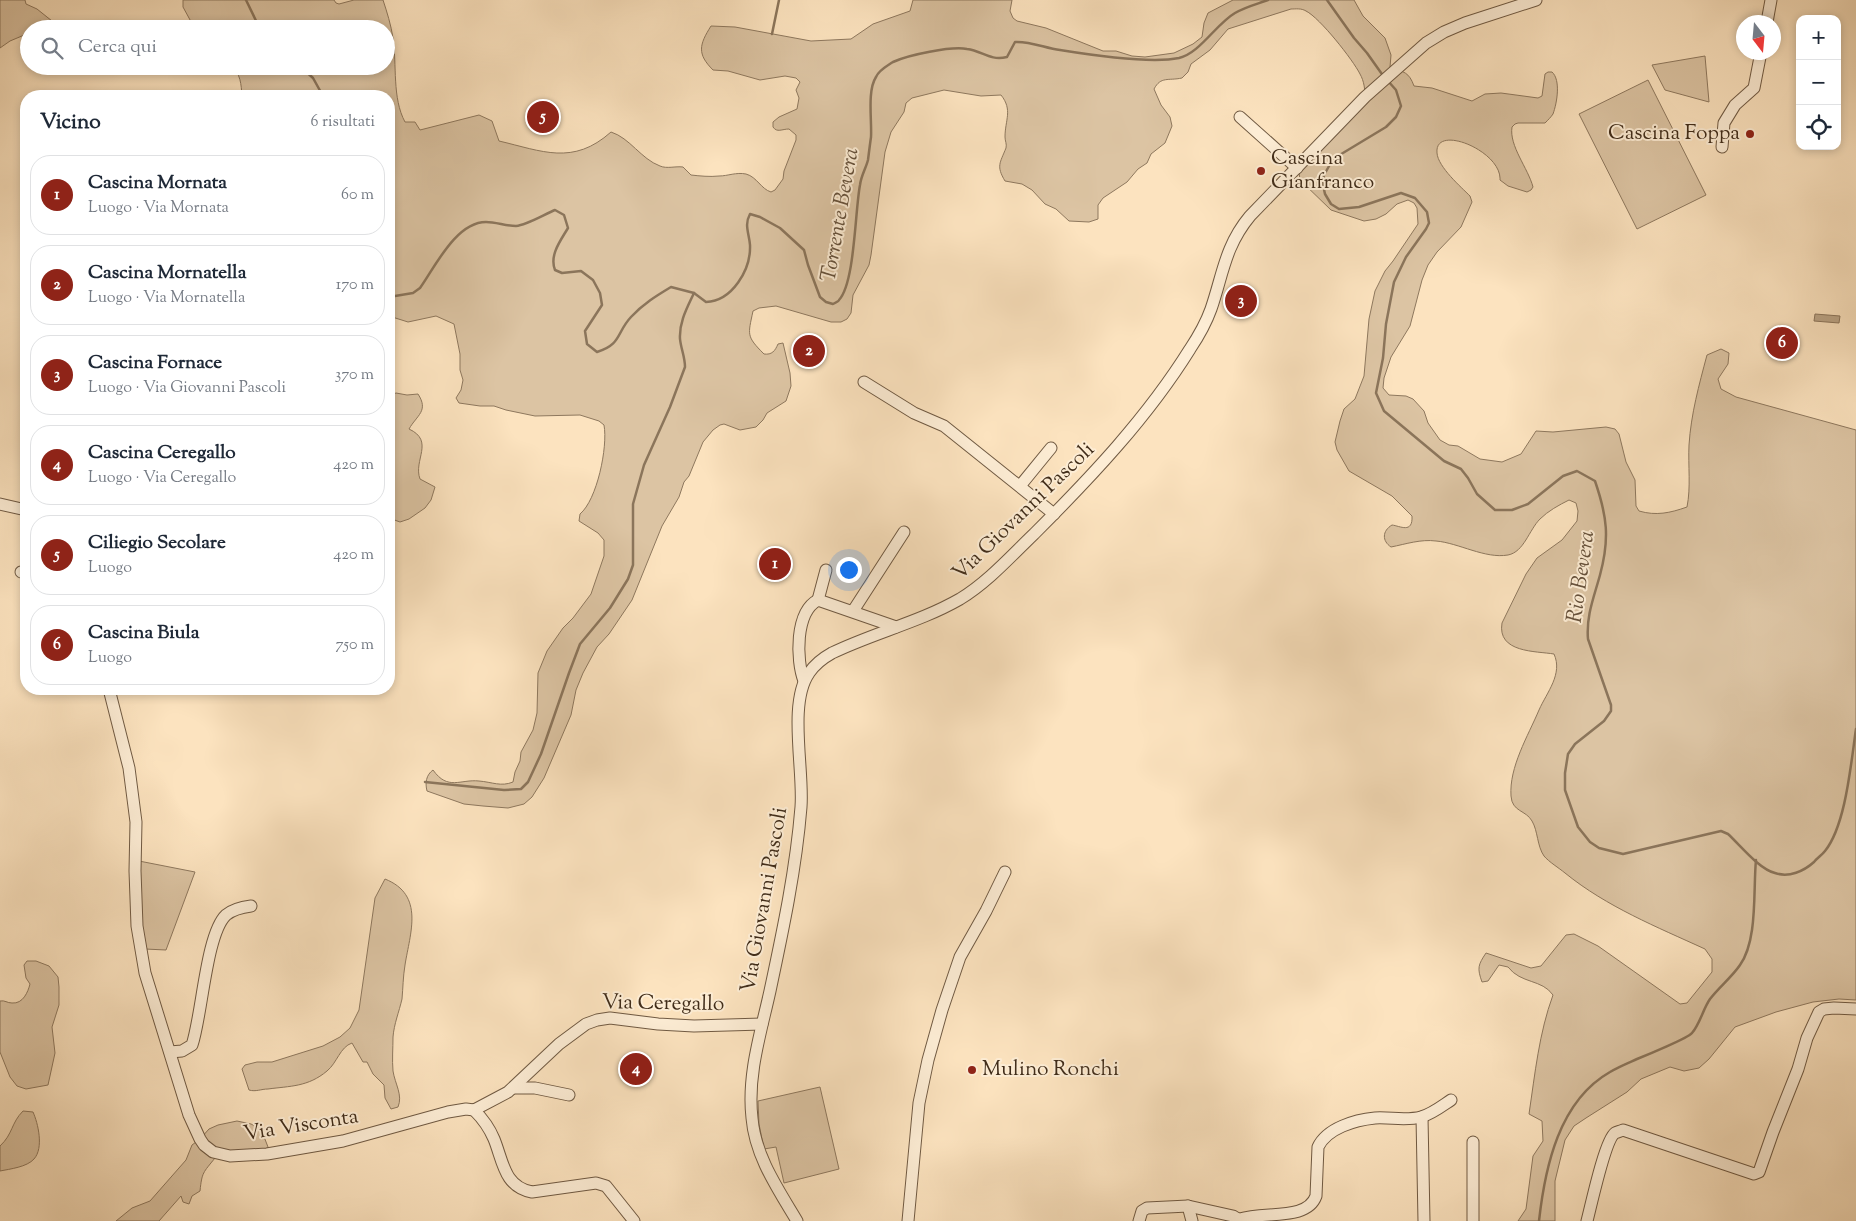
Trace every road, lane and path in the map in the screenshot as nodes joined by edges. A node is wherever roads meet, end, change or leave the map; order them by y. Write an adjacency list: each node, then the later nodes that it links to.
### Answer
1 (1536, 0): 7 (street, Via Giovanni Pascoli)
2 (1771, 0): 3 (street)
3 (1768, 15)
4 (1759, 60): 6 (street)
5 (1240, 117): 7 (street)
6 (1722, 147)
7 (1298, 168): 13 (street, Via Giovanni Pascoli)
8 (864, 382): 10 (street)
9 (1051, 448): 10 (street)
10 (1020, 486): 13 (street)
11 (0, 504): 12 (street)
12 (20, 509)
13 (1054, 514): 18 (street, Via Giovanni Pascoli)
14 (904, 532): 17 (street)
15 (826, 570): 16 (street)
16 (818, 600): 17 (street); 19 (street)
17 (853, 612): 18 (street)
18 (896, 627): 19 (street, Via Giovanni Pascoli)
19 (804, 681): 24 (street, Via Giovanni Pascoli)
20 (110, 695): 25 (street, Via Visconta)
21 (1006, 872): 36 (street)
22 (251, 906): 25 (street)
23 (1856, 1009): 41 (street)
24 (762, 1024): 26 (street, Via Ceregallo); 35 (street, Via Giovanni Pascoli)
25 (170, 1052): 29 (street, Via Visconta)
26 (512, 1088): 27 (street); 29 (street, Via Ceregallo)
27 (570, 1095)
28 (1452, 1100): 30 (street)
29 (474, 1110): 34 (street)
30 (1422, 1117): 33 (street); 39 (street)
31 (1473, 1142): 40 (street)
32 (1188, 1206): 33 (street); 37 (street); 38 (street)
33 (1240, 1220)
34 (634, 1221)
35 (797, 1221)
36 (908, 1221)
37 (1138, 1221)
38 (1192, 1221)
39 (1424, 1221)
40 (1473, 1221)
41 (1587, 1221)

